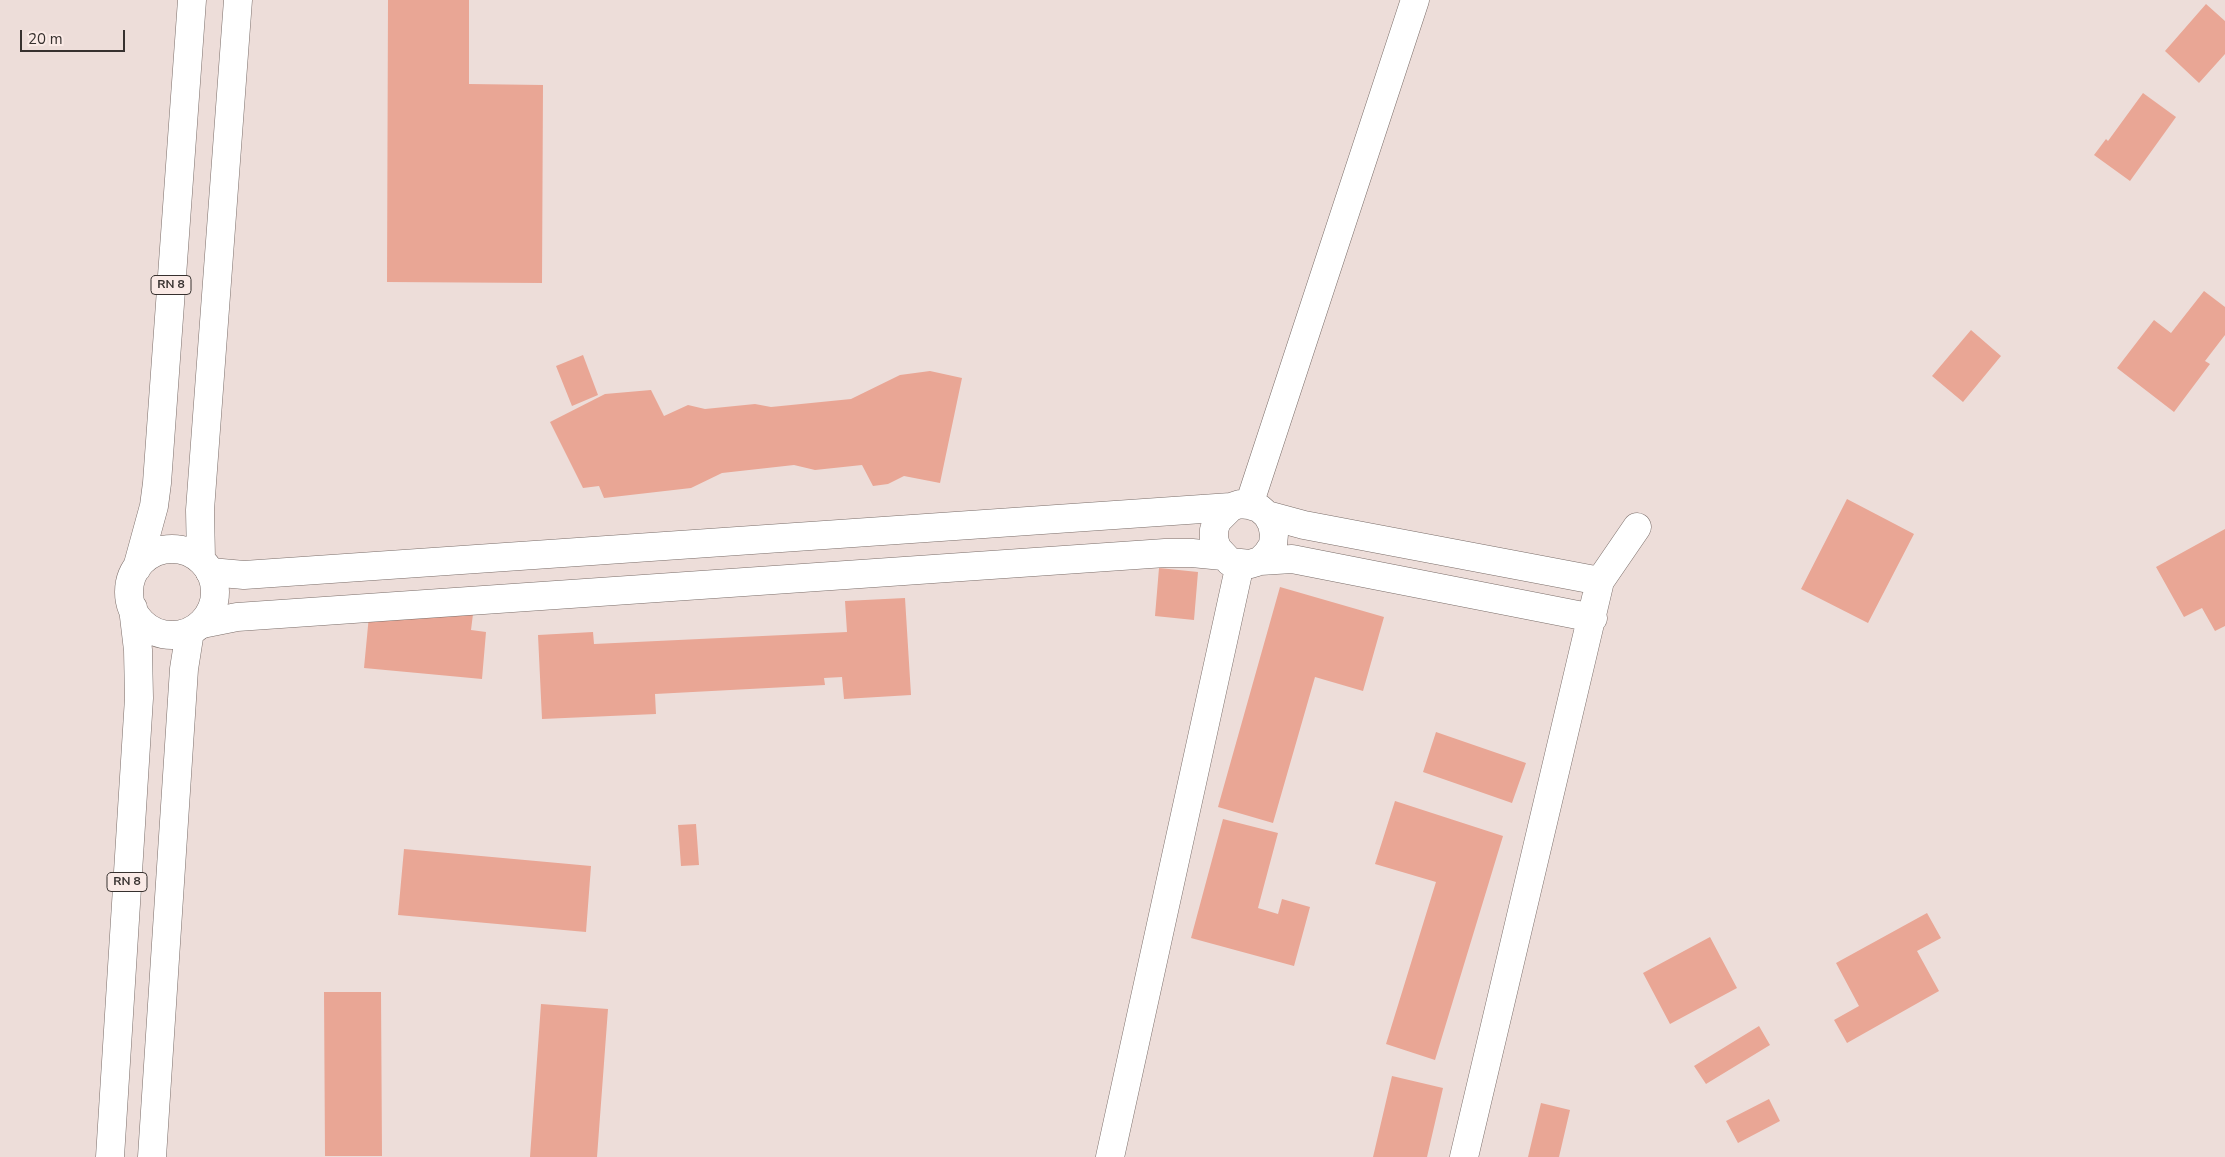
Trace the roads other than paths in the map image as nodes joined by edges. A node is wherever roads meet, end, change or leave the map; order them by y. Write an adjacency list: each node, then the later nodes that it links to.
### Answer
1 (192, 0): 8 (street, RN 8)
2 (238, 0): 7 (street)
3 (1415, 0): 4 (street)
4 (1249, 509): 6 (street); 6 (street); 7 (street); 9 (street)
5 (1637, 527): 9 (street)
6 (1241, 560): 11 (street); 12 (street); 15 (street)
7 (205, 565): 8 (street); 12 (street)
8 (137, 568): 10 (street)
9 (1600, 581): 11 (street)
10 (133, 608): 12 (street); 13 (street, RN 8)
11 (1593, 618): 16 (street)
12 (196, 628): 14 (street)
13 (110, 1157)
14 (152, 1157)
15 (1110, 1157)
16 (1464, 1157)

